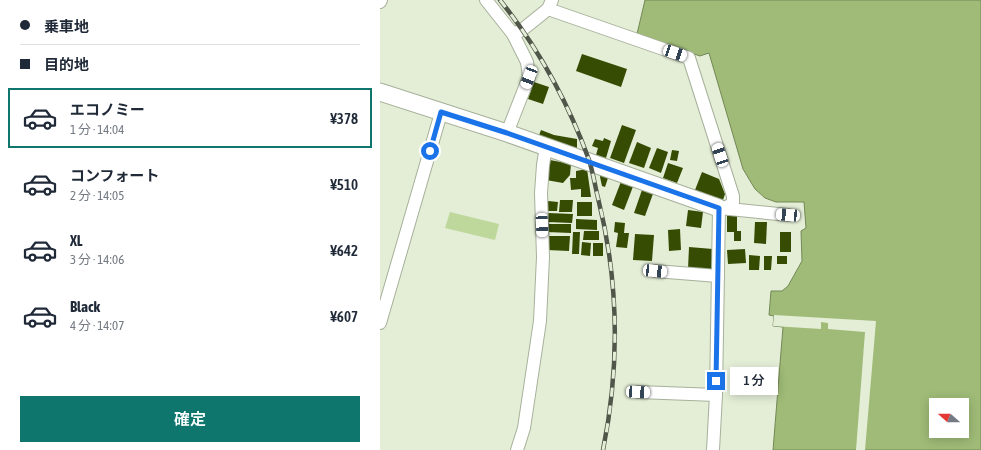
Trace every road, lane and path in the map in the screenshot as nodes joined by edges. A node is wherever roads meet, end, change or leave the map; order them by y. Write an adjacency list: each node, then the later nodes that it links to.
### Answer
1 (486, 0): 3 (street)
2 (550, 5): 3 (street); 8 (street)
3 (513, 34): 6 (street)
4 (380, 92): 5 (street)
5 (441, 112): 6 (street); 12 (street)
6 (507, 133): 7 (street)
7 (546, 147): 8 (street); 15 (street)
8 (722, 208): 9 (street); 11 (street)
9 (788, 215)
10 (655, 271): 11 (street)
11 (718, 276): 14 (street)
12 (380, 323)
13 (638, 392): 14 (street)
14 (716, 395): 16 (street)
15 (517, 450)
16 (713, 450)

